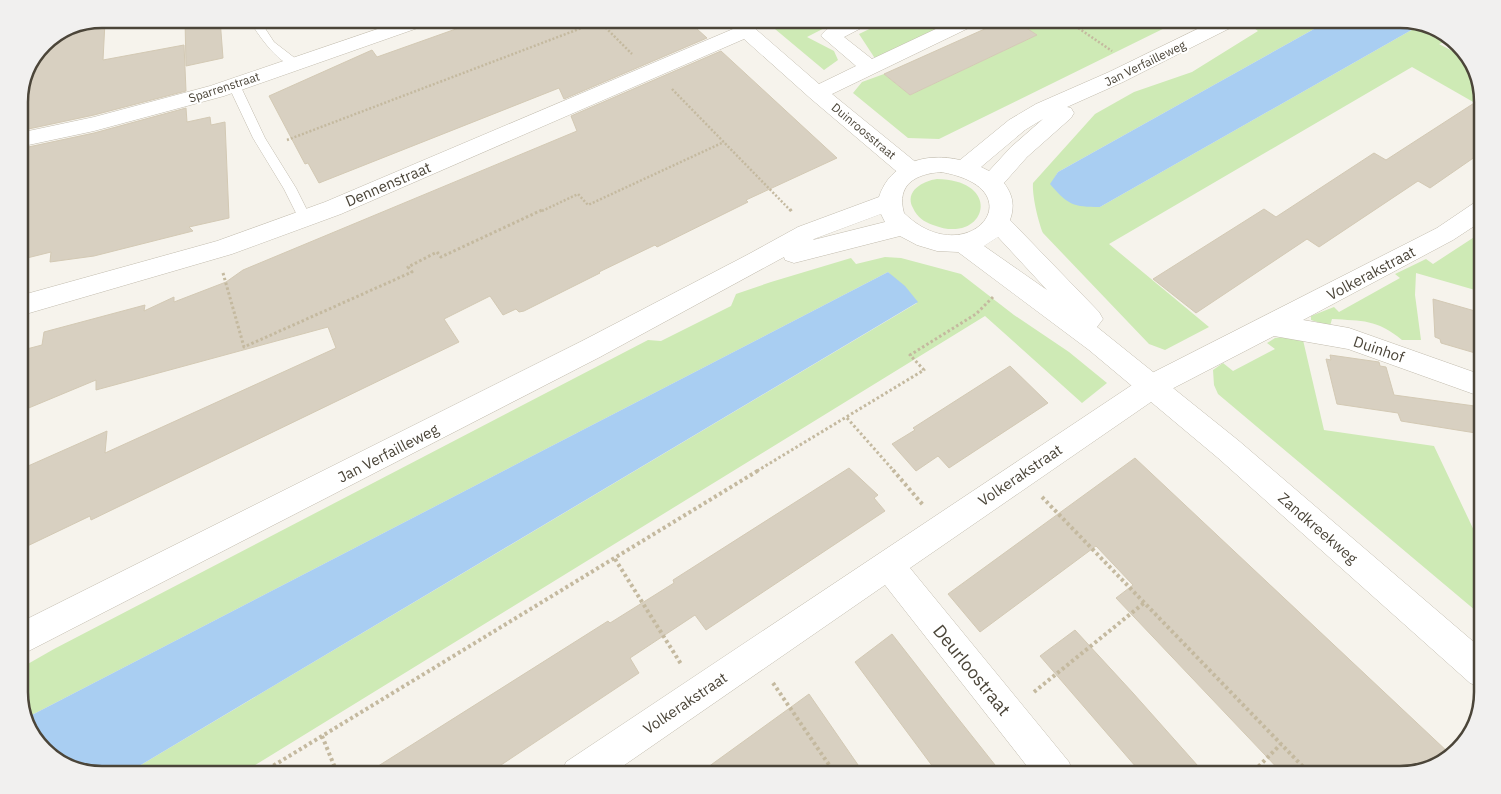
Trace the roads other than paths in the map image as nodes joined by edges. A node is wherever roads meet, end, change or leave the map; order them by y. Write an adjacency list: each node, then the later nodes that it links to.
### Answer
1 (260, 28): 8 (lane)
2 (399, 28): 8 (street, Sparrenstraat)
3 (733, 28): 19 (street, Dennenstraat)
4 (742, 28): 11 (street, Duinroosstraat)
5 (847, 28): 9 (street)
6 (953, 28): 9 (street, Duinroosstraat)
7 (1215, 28): 12 (street, Jan Verfailleweg)
8 (296, 64): 10 (street, Sparrenstraat)
9 (870, 67): 11 (street, Duinroosstraat)
10 (234, 85): 13 (street, Sparrenstraat); 19 (lane)
11 (817, 93): 15 (street, Duinroosstraat)
12 (1083, 93): 14 (street, Jan Verfailleweg); 16 (street, Jan Verfailleweg)
13 (28, 138)
14 (965, 168): 15 (street); 16 (street)
15 (910, 170): 17 (street)
16 (991, 184): 20 (street)
17 (890, 202): 21 (street); 23 (street, Jan Verfailleweg)
18 (1473, 215): 25 (street, Volkerakstraat)
19 (305, 218): 24 (street, Dennenstraat)
20 (998, 222): 22 (street); 27 (street, Zandkreekweg)
21 (904, 226): 22 (street); 23 (street, Jan Verfailleweg)
22 (963, 243): 27 (street, Zandkreekweg)
23 (756, 262): 29 (street, Jan Verfailleweg)
24 (28, 303)
25 (1272, 326): 26 (street, Duinhof); 27 (street, Volkerakstraat)
26 (1473, 383)
27 (1154, 385): 28 (street, Volkerakstraat); 30 (street, Zandkreekweg)
28 (888, 565): 31 (street, Volkerakstraat); 32 (street, Deurloostraat)
29 (28, 635)
30 (1473, 663)
31 (594, 766)
32 (1049, 766)

